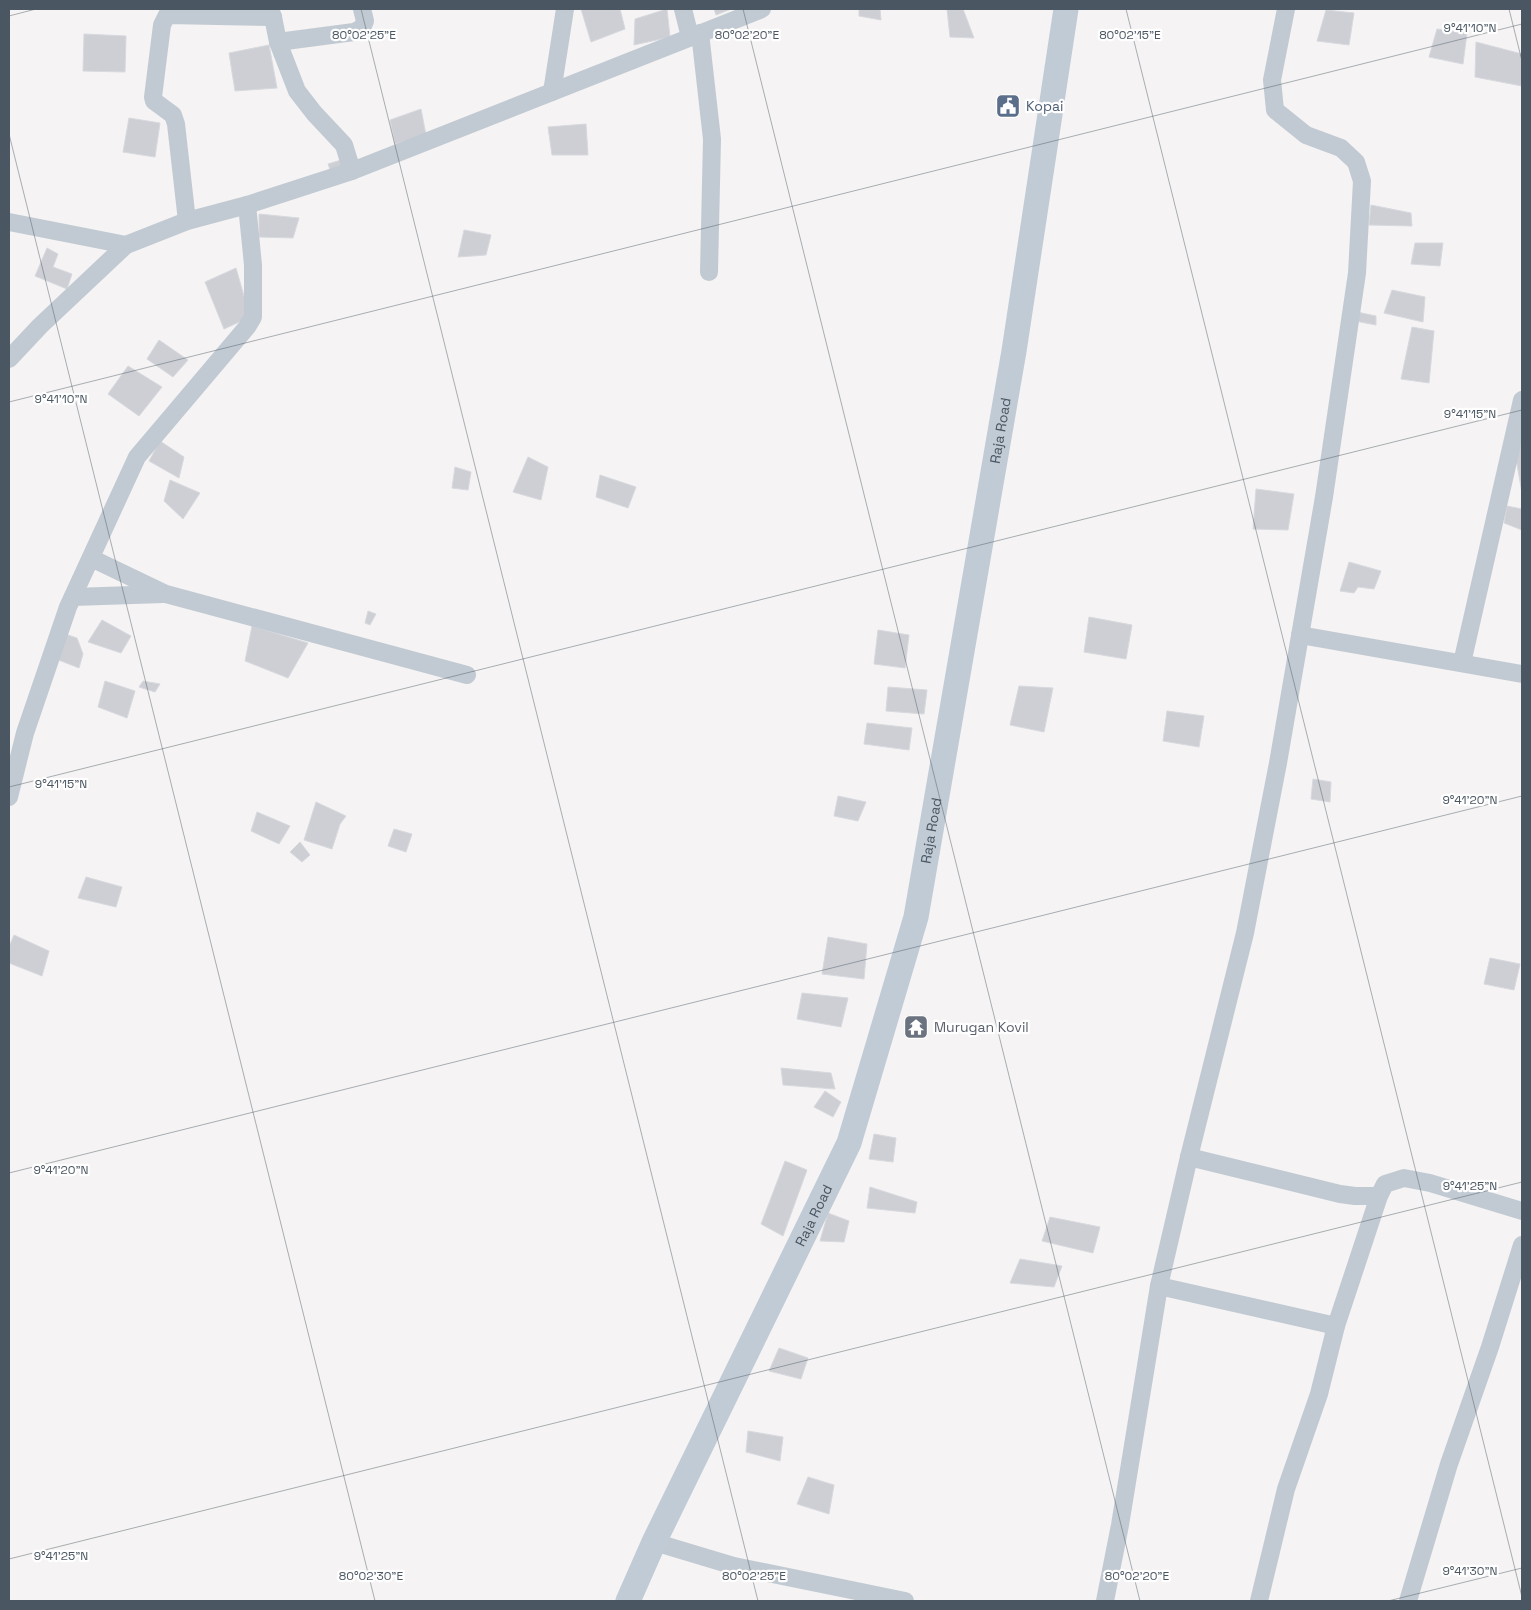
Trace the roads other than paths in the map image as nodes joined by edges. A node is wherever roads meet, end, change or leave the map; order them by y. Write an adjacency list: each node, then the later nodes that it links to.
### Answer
1 (362, 9): 9 (street)
2 (565, 9): 10 (street)
3 (683, 9): 8 (street)
4 (762, 9): 8 (street)
5 (1066, 9): 33 (street, Raja Road)
6 (1286, 9): 22 (street)
7 (271, 13): 9 (street); 13 (street)
8 (695, 35): 10 (street); 16 (street)
9 (278, 42): 11 (street)
10 (552, 92): 11 (street)
11 (352, 171): 12 (street)
12 (247, 206): 13 (street); 19 (street)
13 (187, 221): 15 (street)
14 (9, 222): 15 (street)
15 (126, 246): 17 (street)
16 (709, 272)
17 (9, 360)
18 (1522, 400): 23 (street)
19 (91, 558): 20 (street); 21 (street)
20 (166, 594): 21 (street); 25 (street)
21 (73, 597): 26 (street)
22 (1300, 635): 23 (street); 27 (street)
23 (1462, 662): 24 (street)
24 (1522, 674)
25 (467, 675)
26 (9, 797)
27 (1189, 1157): 28 (street); 31 (street)
28 (1379, 1196): 29 (street); 32 (street)
29 (1522, 1211)
30 (1522, 1245): 39 (street)
31 (1159, 1286): 32 (street); 37 (street)
32 (1336, 1326): 38 (street)
33 (654, 1542): 34 (street); 35 (street, Raja Road)
34 (857, 1596): 36 (street)
35 (628, 1601)
36 (905, 1601)
37 (1105, 1601)
38 (1259, 1601)
39 (1408, 1601)

